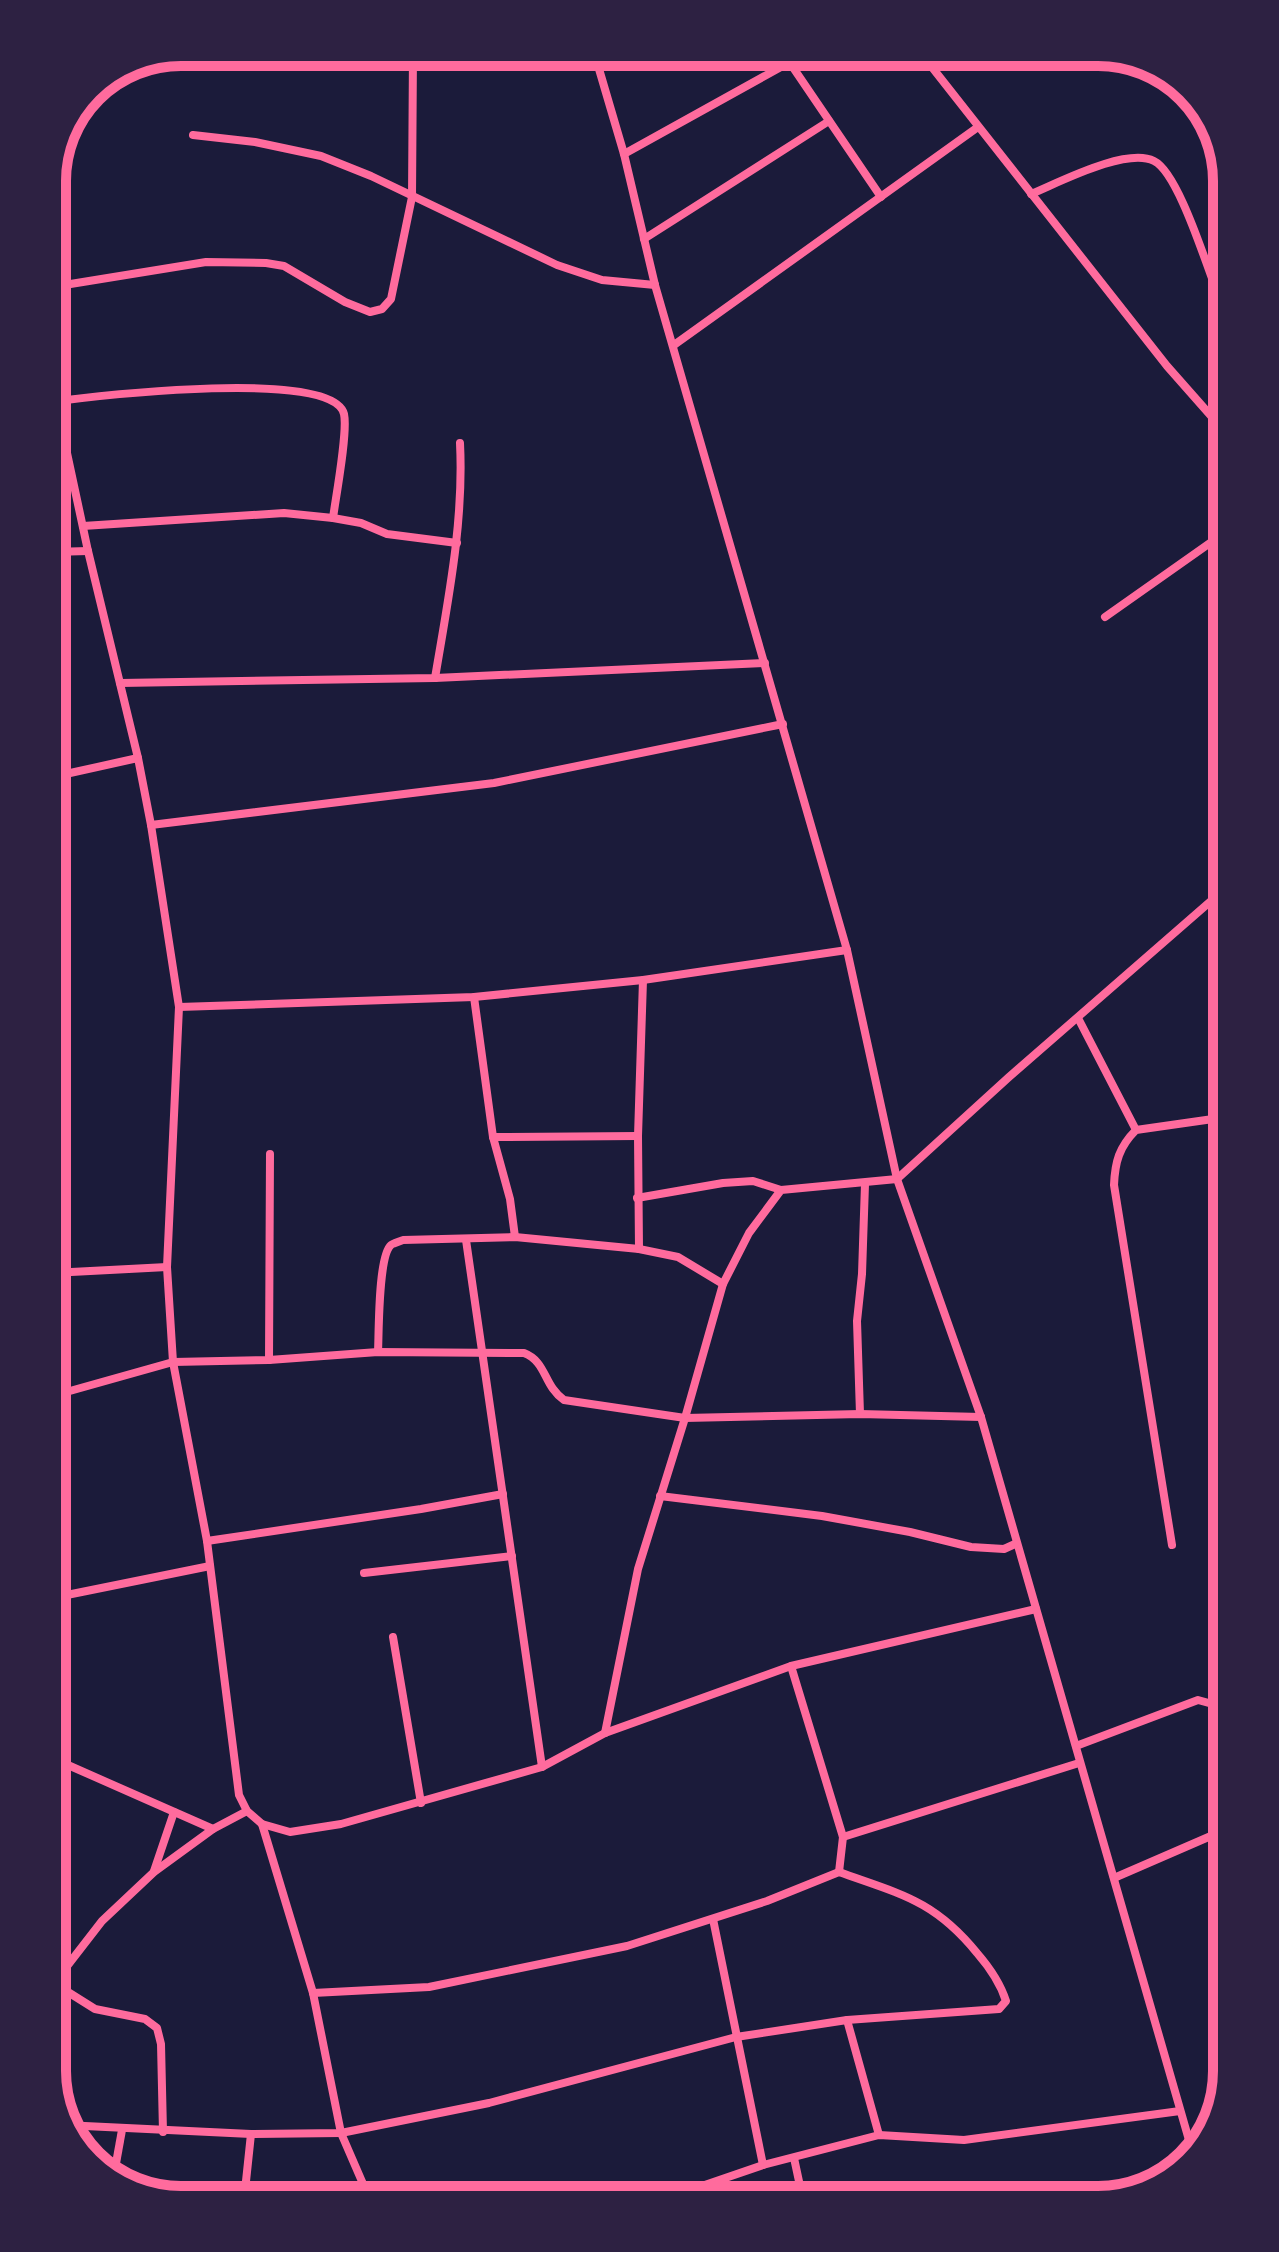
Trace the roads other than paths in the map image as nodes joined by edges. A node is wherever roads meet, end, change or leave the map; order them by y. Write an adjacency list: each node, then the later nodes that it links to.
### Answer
1 (413, 66): 11 (street)
2 (598, 66): 9 (street)
3 (785, 66): 9 (street)
4 (792, 66): 6 (street)
5 (931, 66): 7 (street)
6 (829, 121): 12 (street); 13 (street)
7 (978, 127): 10 (street); 12 (street)
8 (193, 135): 11 (street)
9 (624, 154): 13 (street)
10 (1031, 194): 14 (street); 19 (street)
11 (412, 197): 15 (street); 16 (street)
12 (881, 197): 17 (street)
13 (644, 239): 16 (street)
14 (1213, 281)
15 (66, 285)
16 (655, 285): 17 (street)
17 (674, 345): 29 (street)
18 (66, 400): 22 (street)
19 (1213, 418)
20 (66, 441): 23 (street)
21 (460, 443): 25 (street)
22 (333, 518): 23 (street); 25 (street)
23 (83, 526): 26 (street)
24 (1213, 541): 28 (street)
25 (457, 543): 30 (street)
26 (88, 551): 27 (street); 31 (street)
27 (66, 552)
28 (1105, 617)
29 (765, 663): 30 (street); 32 (street)
30 (435, 678): 31 (street)
31 (120, 683): 33 (street)
32 (783, 724): 35 (street); 37 (street)
33 (138, 758): 34 (street); 35 (street)
34 (66, 774)
35 (151, 825): 40 (street)
36 (1213, 899): 41 (street)
37 (847, 950): 38 (street); 47 (street)
38 (643, 980): 39 (street); 44 (street)
39 (474, 997): 40 (street); 45 (street)
40 (179, 1007): 54 (street)
41 (1078, 1018): 43 (street); 47 (street)
42 (1213, 1119): 43 (street)
43 (1136, 1130): 69 (street)
44 (638, 1136): 45 (street); 50 (street)
45 (493, 1137): 51 (street)
46 (270, 1154): 59 (street)
47 (897, 1179): 48 (street); 63 (street)
48 (865, 1184): 49 (street); 62 (street)
49 (781, 1190): 50 (street); 56 (street)
50 (637, 1198): 53 (street)
51 (515, 1237): 52 (street); 53 (street)
52 (466, 1240): 57 (street); 58 (street)
53 (639, 1249): 56 (street)
54 (167, 1267): 55 (street); 60 (street)
55 (66, 1272)
56 (723, 1284): 64 (street)
57 (378, 1352): 58 (street); 59 (street)
58 (482, 1354): 64 (street); 65 (street)
59 (269, 1360): 60 (street)
60 (173, 1362): 61 (street); 67 (street)
61 (66, 1392)
62 (860, 1414): 63 (street); 64 (street)
63 (981, 1417): 68 (street)
64 (685, 1418): 66 (street)
65 (503, 1494): 67 (street); 70 (street)
66 (660, 1496): 68 (street); 78 (street)
67 (207, 1541): 71 (street)
68 (1015, 1544): 74 (street)
69 (1172, 1545)
70 (512, 1556): 72 (street); 82 (street)
71 (210, 1566): 73 (street); 84 (street)
72 (364, 1573)
73 (66, 1595)
74 (1036, 1609): 76 (street); 79 (street)
75 (393, 1637): 83 (street)
76 (791, 1666): 78 (street); 89 (street)
77 (1213, 1704): 79 (street)
78 (605, 1733): 82 (street)
79 (1076, 1746): 80 (street)
80 (1079, 1763): 89 (street); 92 (street)
81 (66, 1764): 85 (street)
82 (542, 1767): 83 (street)
83 (421, 1803): 86 (street)
84 (247, 1811): 86 (street); 87 (street)
85 (174, 1812): 87 (street); 90 (street)
86 (262, 1824): 96 (street)
87 (213, 1829): 90 (street)
88 (1213, 1835): 92 (street)
89 (843, 1837): 91 (street)
90 (154, 1872): 94 (street)
91 (839, 1872): 93 (street); 97 (street)
92 (1114, 1878): 99 (street)
93 (713, 1919): 96 (street); 98 (street)
94 (66, 1966)
95 (66, 1990): 102 (street)
96 (313, 1993): 103 (street)
97 (847, 2020): 98 (street); 105 (street)
98 (736, 2037): 103 (street); 108 (street)
99 (1180, 2111): 105 (street); 106 (street)
100 (80, 2126): 101 (street)
101 (122, 2130): 102 (street); 109 (street)
102 (163, 2132): 104 (street)
103 (341, 2133): 104 (street); 111 (street)
104 (251, 2134): 110 (street)
105 (879, 2135): 107 (street)
106 (1189, 2141)
107 (794, 2158): 108 (street); 113 (street)
108 (763, 2165): 112 (street)
109 (116, 2166)
110 (245, 2186)
111 (364, 2186)
112 (708, 2186)
113 (800, 2186)

